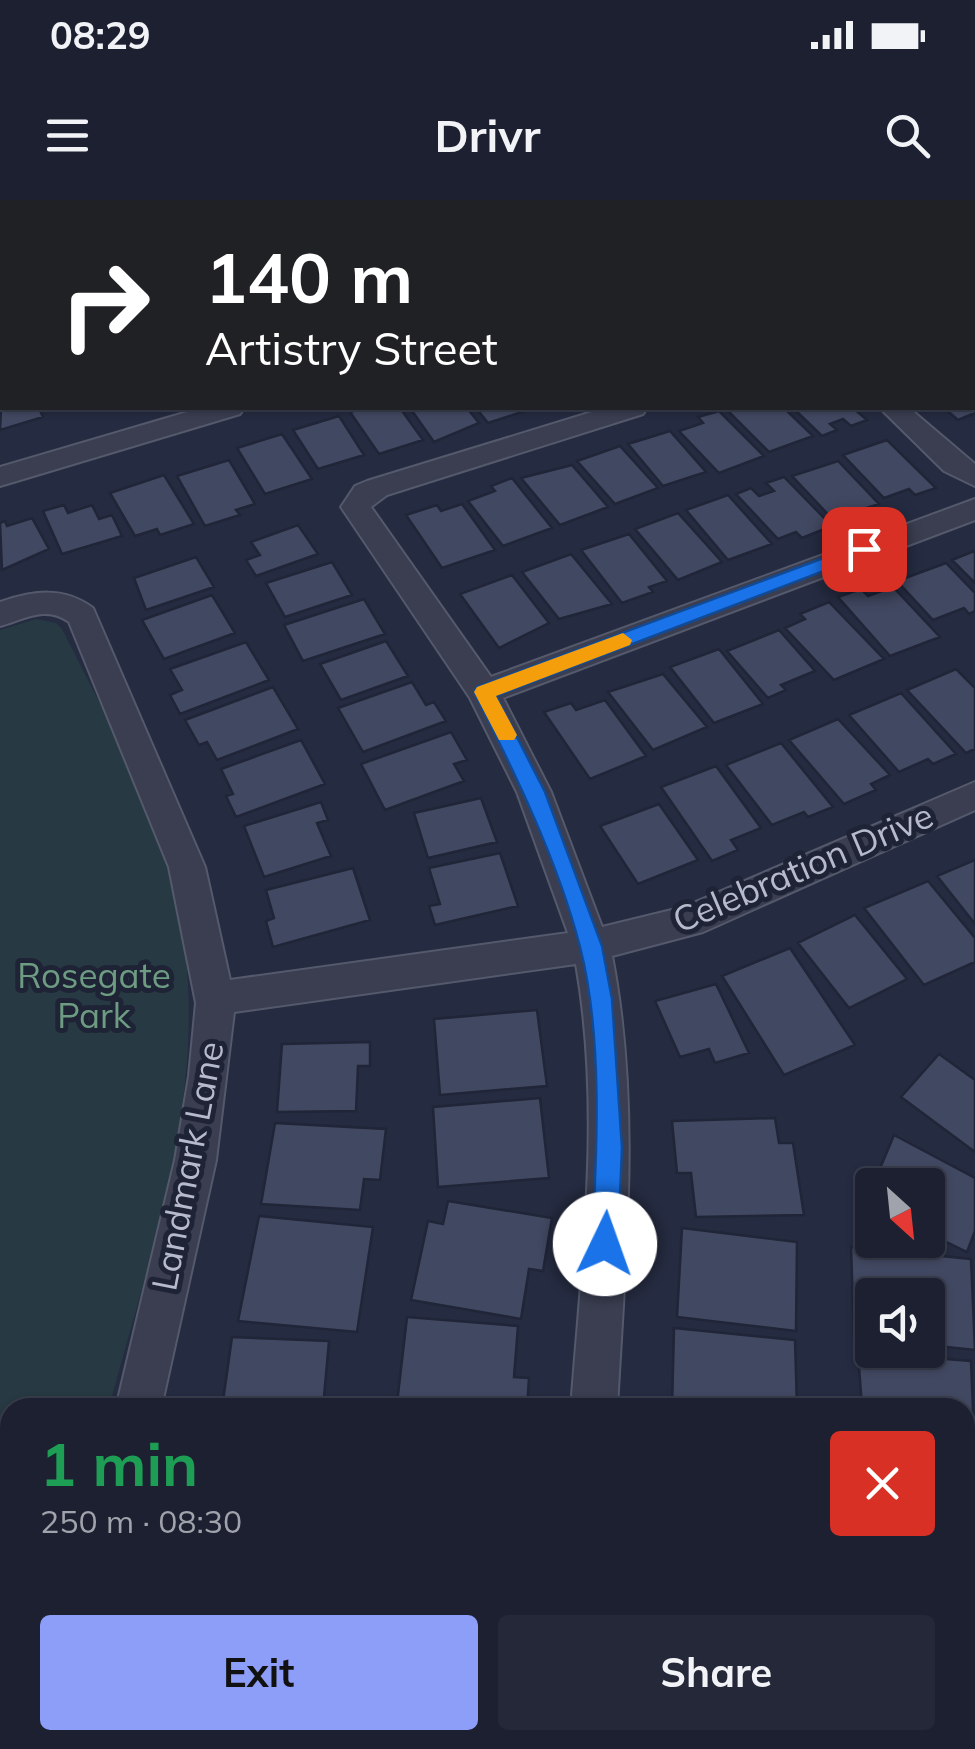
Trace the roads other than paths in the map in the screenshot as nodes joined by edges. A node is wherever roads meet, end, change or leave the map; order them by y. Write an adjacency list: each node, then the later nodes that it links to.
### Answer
1 (223, 410): 4 (street)
2 (895, 410): 5 (street)
3 (594, 413): 8 (street)
4 (0, 477)
5 (975, 477)
6 (975, 509): 8 (street)
7 (0, 616): 11 (street, Landmark Lane)
8 (484, 692): 10 (street)
9 (975, 795): 10 (street, Celebration Drive)
10 (591, 946): 11 (street, Celebration Drive); 13 (street)
11 (215, 998): 12 (street, Landmark Lane)
12 (140, 1398)
13 (595, 1398)

